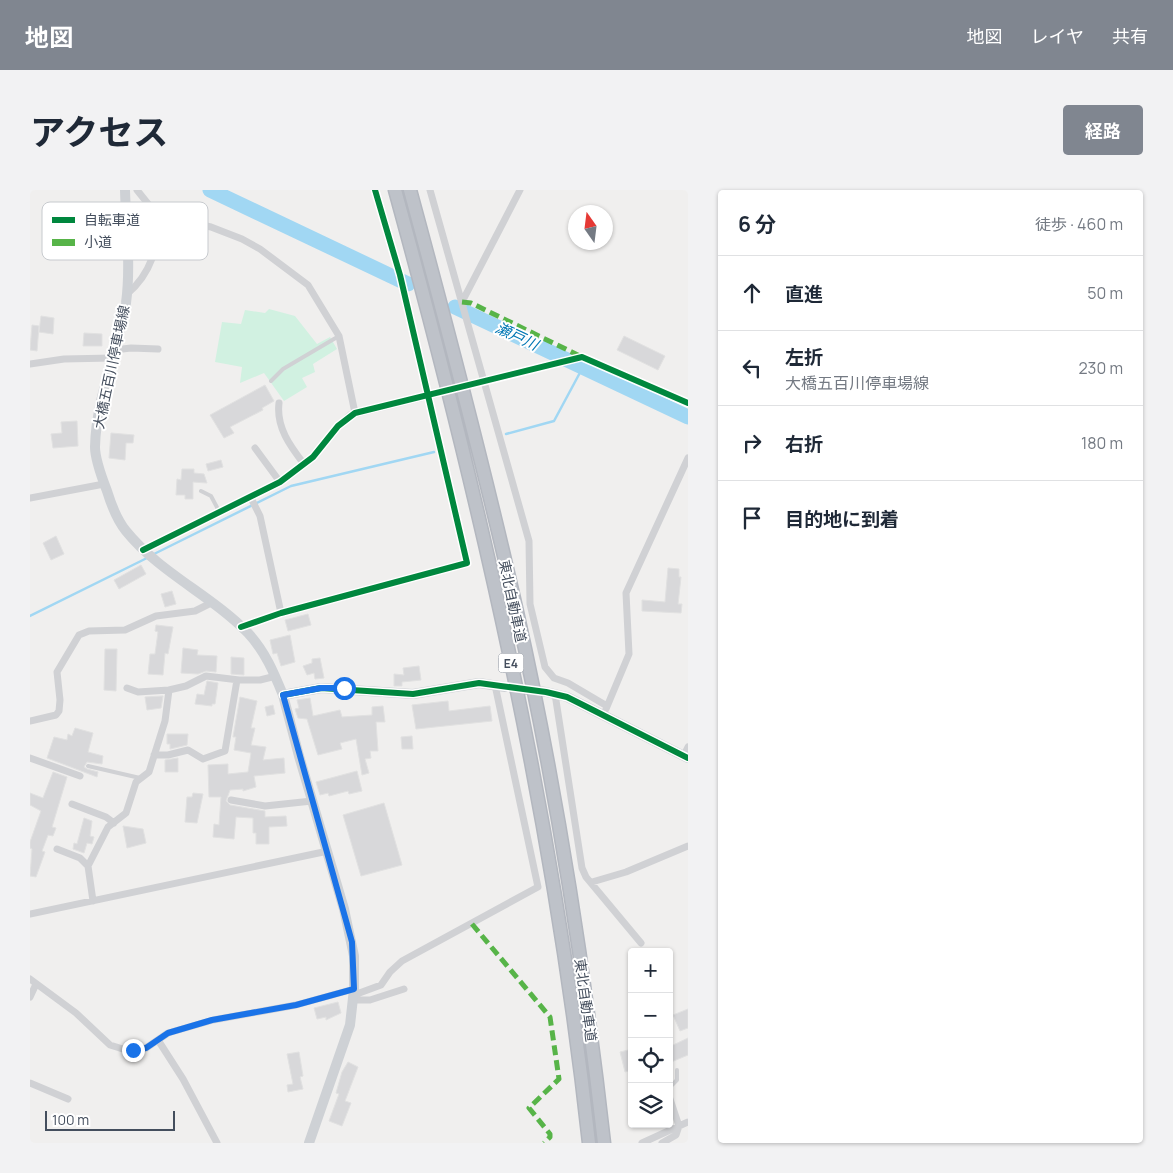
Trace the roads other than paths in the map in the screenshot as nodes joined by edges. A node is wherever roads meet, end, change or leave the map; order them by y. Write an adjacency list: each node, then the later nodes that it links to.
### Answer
1 (138, 190): 7 (street)
2 (375, 190): 21 (street)
3 (395, 190): 81 (highway, 東北自動車道 / E4)
4 (410, 190): 82 (highway, 東北自動車道 / E4)
5 (430, 190): 12 (street)
6 (520, 190): 12 (street)
7 (148, 202)
8 (208, 226): 13 (street)
9 (128, 260): 11 (main road, 大橋五百川停車場線)
10 (151, 260): 11 (street)
11 (126, 294): 15 (main road, 大橋五百川停車場線)
12 (462, 303): 17 (street)
13 (339, 336): 18 (lane); 24 (street)
14 (158, 349): 15 (street)
15 (113, 354): 16 (street); 29 (main road, 大橋五百川停車場線)
16 (30, 364)
17 (484, 381): 19 (street); 23 (street); 46 (street)
18 (271, 382)
19 (473, 384)
20 (436, 394): 21 (street)
21 (427, 396): 24 (street); 36 (street)
22 (279, 403): 27 (street)
23 (688, 403)
24 (355, 413): 27 (street)
25 (255, 448): 28 (street)
26 (688, 458): 46 (street)
27 (304, 464): 28 (street)
28 (280, 482): 32 (street)
29 (104, 484): 31 (street); 34 (main road, 大橋五百川停車場線)
30 (201, 491): 33 (lane)
31 (30, 498)
32 (254, 502): 33 (street); 36 (street)
33 (220, 513): 34 (street)
34 (148, 554): 35 (main road, 大橋五百川停車場線)
35 (211, 603): 37 (main road, 大橋五百川停車場線); 47 (street)
36 (281, 612): 37 (street)
37 (241, 626): 38 (main road, 大橋五百川停車場線)
38 (276, 676): 39 (street); 45 (main road, 大橋五百川停車場線)
39 (237, 680): 43 (street); 49 (street)
40 (495, 685): 41 (main road); 45 (main road); 68 (street)
41 (505, 687)
42 (127, 688): 43 (street)
43 (169, 690): 49 (street)
44 (550, 693): 46 (main road); 62 (street)
45 (283, 695): 55 (main road, 大橋五百川停車場線)
46 (606, 711): 48 (main road)
47 (30, 722)
48 (687, 753)
49 (154, 755): 53 (street)
50 (30, 758): 52 (street)
51 (88, 766): 53 (lane)
52 (80, 776)
53 (140, 778): 57 (street)
54 (231, 800): 55 (street)
55 (312, 800): 60 (main road, 大橋五百川停車場線)
56 (72, 804): 57 (street)
57 (114, 823): 61 (street)
58 (688, 846): 62 (street)
59 (57, 849): 61 (street)
60 (328, 851): 63 (street); 68 (main road, 大橋五百川停車場線)
61 (88, 866): 63 (street)
62 (592, 882): 65 (street)
63 (93, 901): 64 (street)
64 (30, 914)
65 (641, 942)
66 (33, 982): 69 (street); 70 (street)
67 (404, 989): 68 (street)
68 (354, 994): 70 (street); 80 (main road, 大橋五百川停車場線)
69 (30, 997)
70 (158, 1040): 79 (street)
71 (677, 1070): 73 (lane)
72 (30, 1083): 74 (street)
73 (673, 1084)
74 (68, 1099)
75 (673, 1109): 78 (street)
76 (688, 1122): 78 (street)
77 (688, 1127): 78 (street)
78 (679, 1128): 83 (street); 84 (street)
79 (217, 1143)
80 (309, 1143)
81 (589, 1143)
82 (604, 1143)
83 (642, 1143)
84 (662, 1143)

